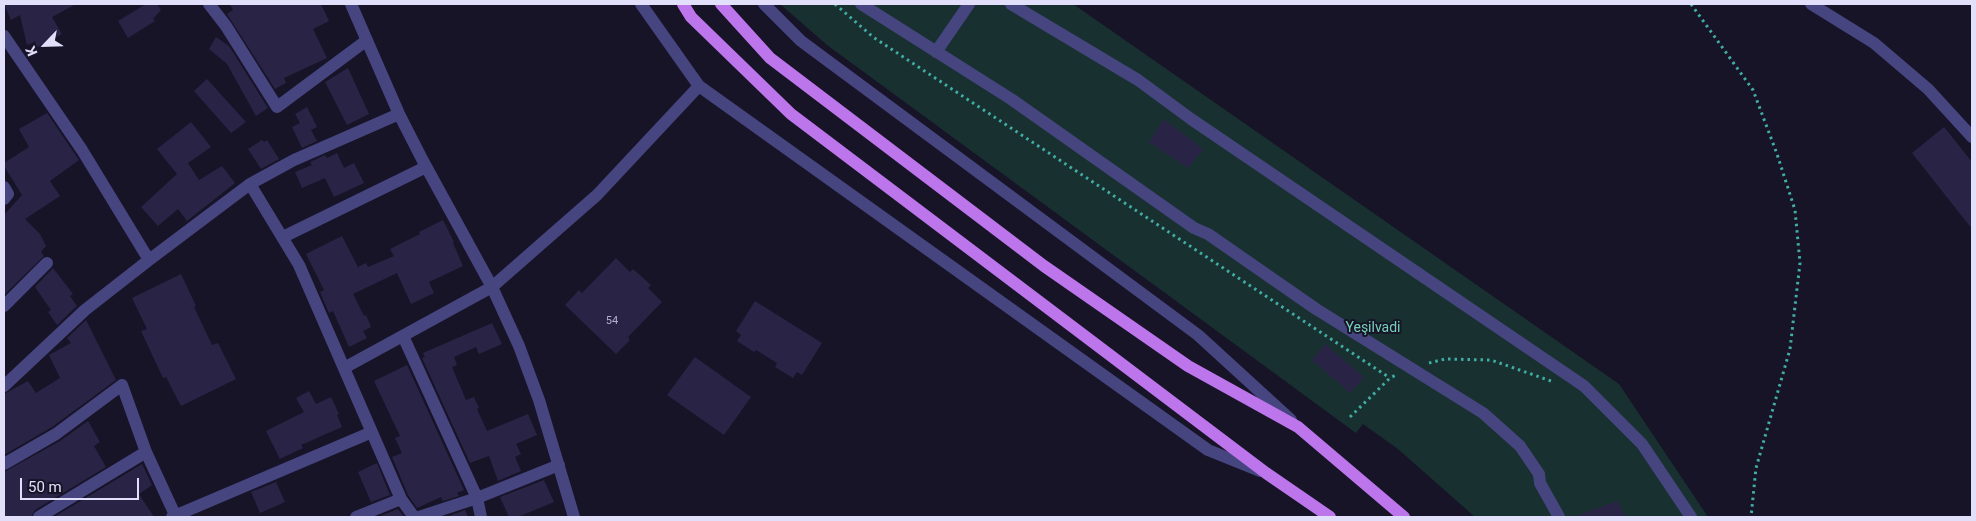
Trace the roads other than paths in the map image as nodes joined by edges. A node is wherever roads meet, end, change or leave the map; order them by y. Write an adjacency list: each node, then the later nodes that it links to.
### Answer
1 (209, 4): 12 (street)
2 (351, 4): 12 (street)
3 (642, 4): 14 (street)
4 (682, 4): 34 (main road)
5 (721, 4): 29 (main road)
6 (764, 4): 29 (street)
7 (861, 4): 13 (street)
8 (969, 4): 13 (street)
9 (1011, 4): 47 (street)
10 (1811, 4): 16 (street)
11 (4, 36): 22 (street)
12 (367, 40): 15 (street)
13 (936, 52): 46 (street)
14 (699, 86): 24 (street); 34 (street)
15 (399, 114): 17 (street); 18 (street)
16 (1972, 137)
17 (426, 167): 21 (street); 24 (street)
18 (250, 184): 21 (street); 22 (street)
19 (4, 187): 20 (street)
20 (4, 199)
21 (283, 237): 27 (street)
22 (149, 260): 28 (street)
23 (47, 263): 25 (street)
24 (492, 286): 26 (street); 33 (street)
25 (4, 306)
26 (403, 336): 27 (street); 35 (street)
27 (344, 368): 30 (street)
28 (4, 386)
29 (1298, 427): 45 (main road)
30 (372, 432): 36 (street); 38 (street)
31 (146, 452): 32 (street); 37 (street); 38 (street)
32 (4, 464)
33 (559, 465): 35 (street); 43 (street)
34 (1266, 473): 44 (main road)
35 (477, 498): 41 (street); 42 (street)
36 (401, 499): 39 (street); 40 (street)
37 (39, 517)
38 (174, 517)
39 (356, 517)
40 (414, 517)
41 (419, 517)
42 (481, 517)
43 (572, 517)
44 (1330, 517)
45 (1404, 517)
46 (1558, 517)
47 (1691, 517)

